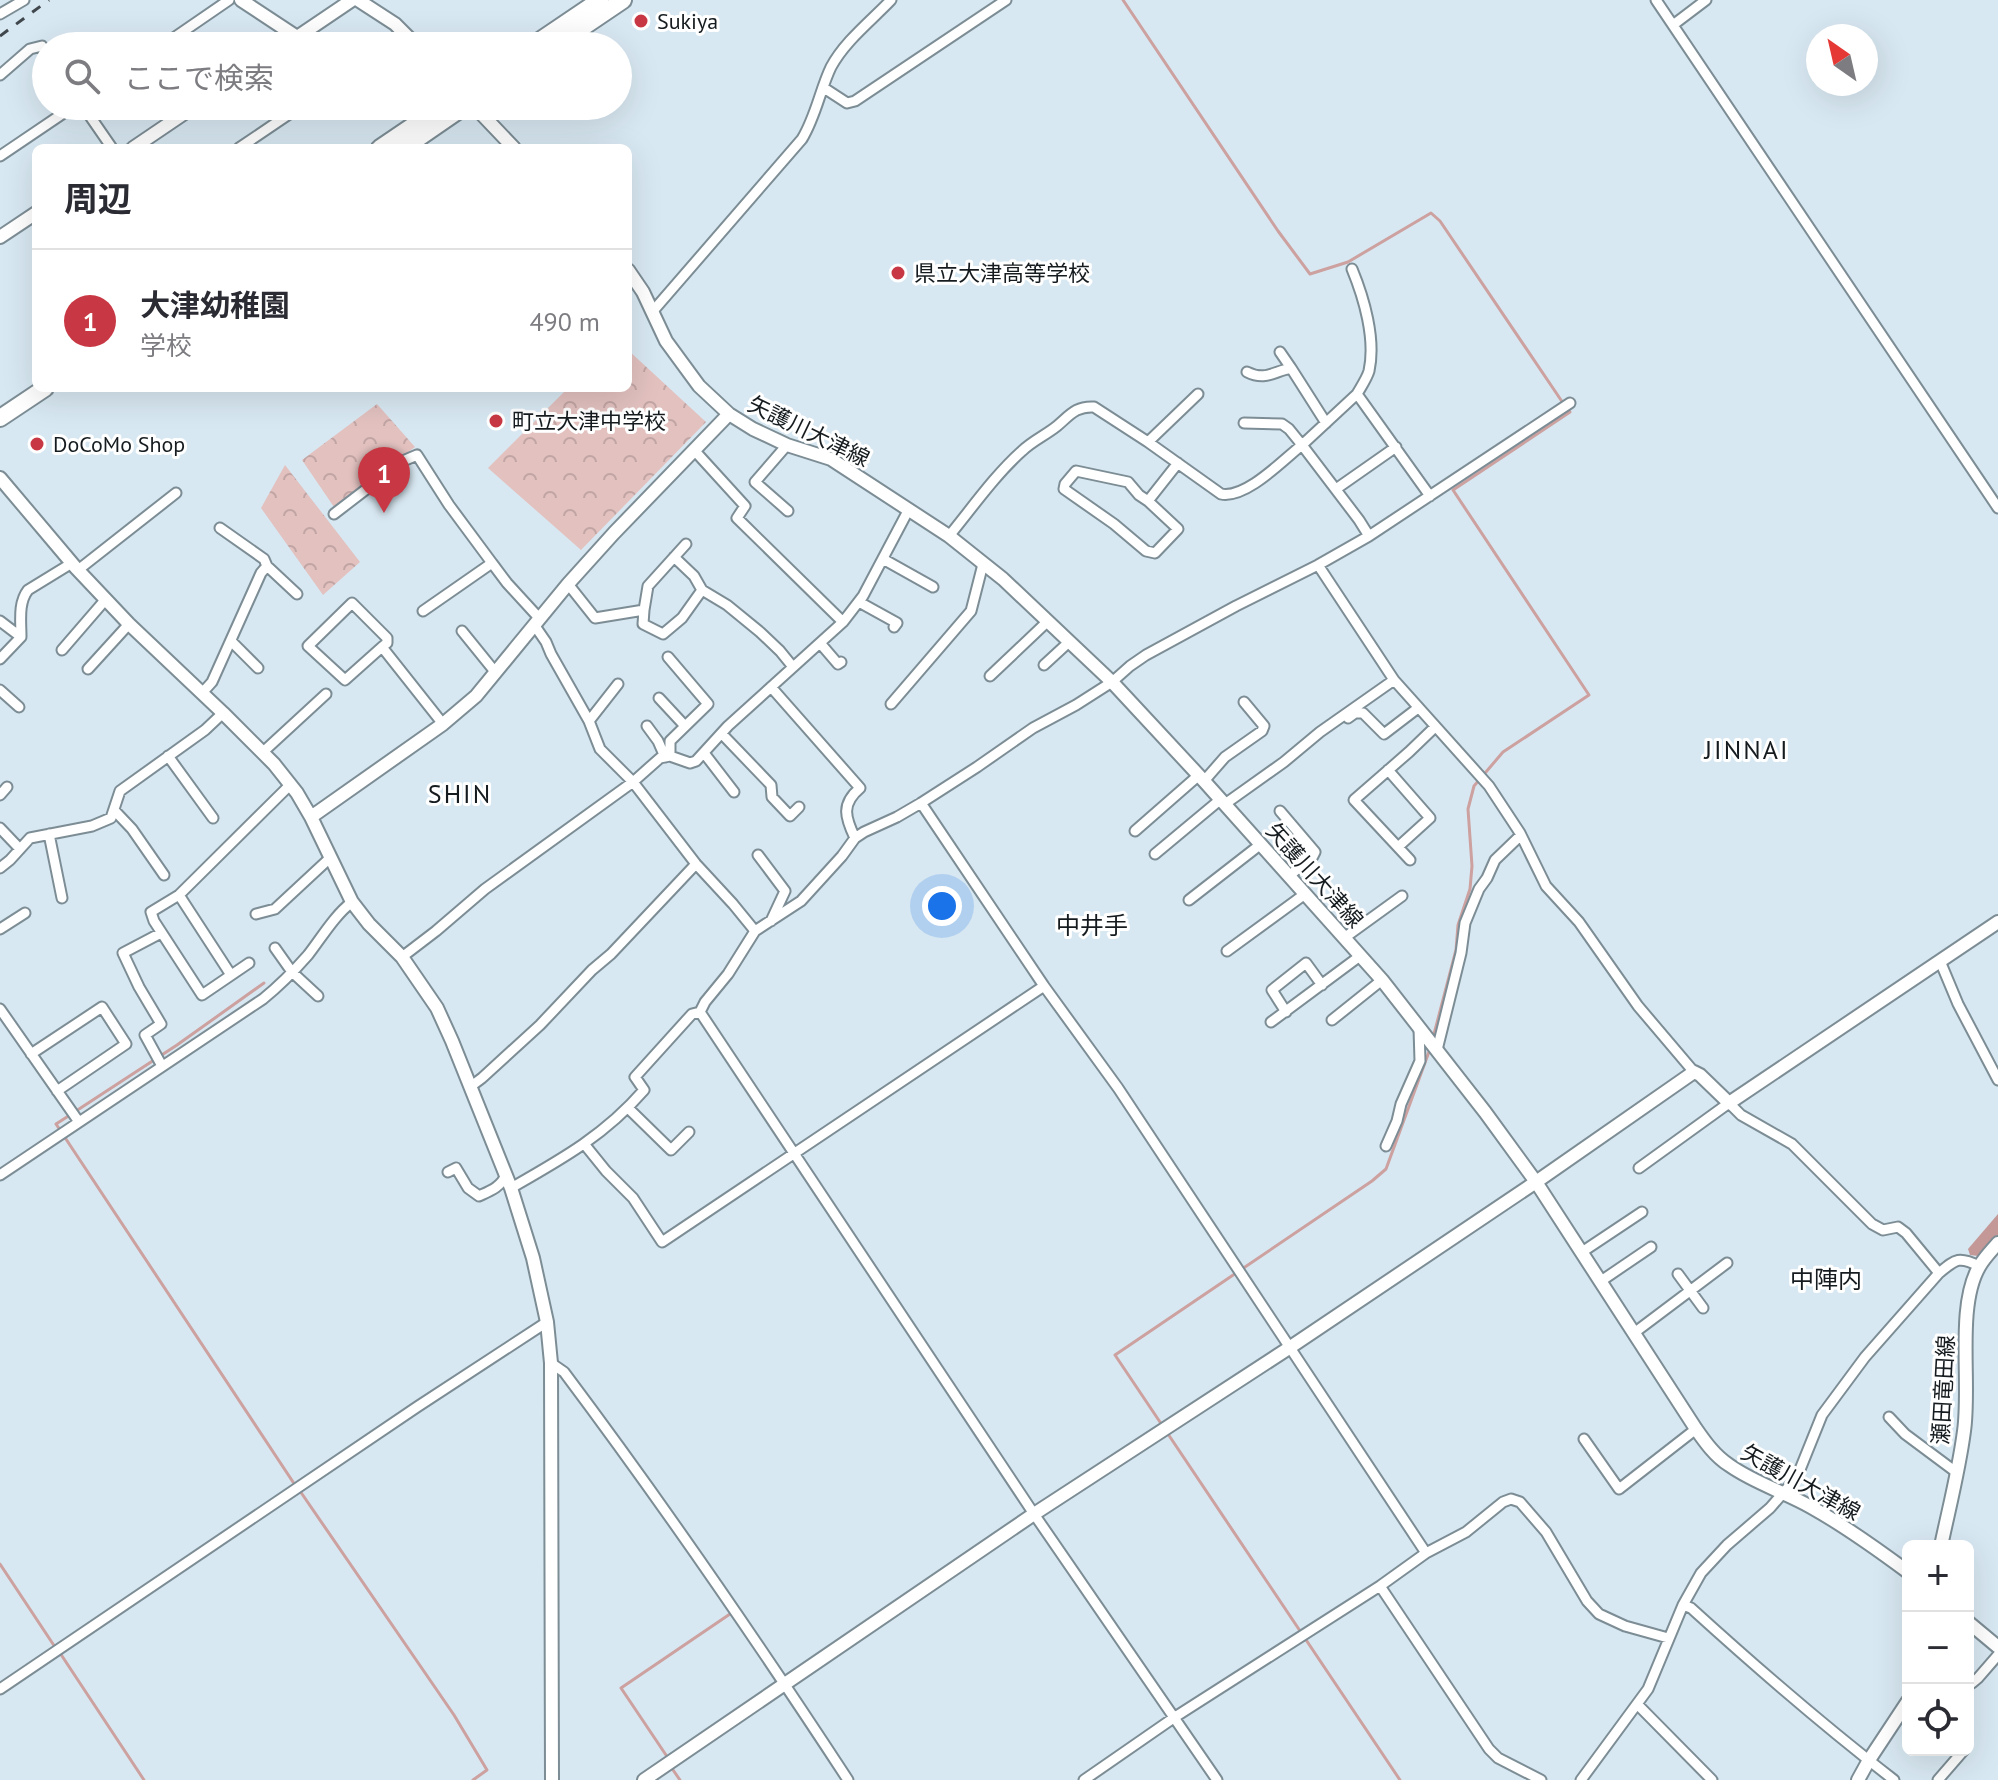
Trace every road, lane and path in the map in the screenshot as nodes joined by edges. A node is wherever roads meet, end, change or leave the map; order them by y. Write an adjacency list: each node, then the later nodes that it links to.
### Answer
1 (24, 0): 11 (street)
2 (229, 0): 13 (street)
3 (241, 0): 14 (street)
4 (355, 0): 15 (street); 16 (street)
5 (600, 0): 17 (highway)
6 (623, 0): 18 (highway)
7 (891, 0): 21 (street)
8 (1006, 0): 21 (street)
9 (1656, 0): 12 (street)
10 (1706, 0): 12 (street)
11 (0, 14)
12 (1673, 25): 65 (street)
13 (182, 32)
14 (289, 32)
15 (305, 32)
16 (403, 32)
17 (553, 32)
18 (576, 32)
19 (32, 48): 20 (street)
20 (0, 75)
21 (824, 88): 40 (street)
22 (53, 120): 35 (street)
23 (93, 120): 29 (street)
24 (174, 120): 30 (street)
25 (280, 120): 31 (street)
26 (421, 120): 32 (highway)
27 (445, 120): 33 (highway)
28 (487, 120): 34 (street)
29 (109, 144)
30 (139, 144)
31 (245, 144)
32 (386, 144)
33 (410, 144)
34 (510, 144)
35 (0, 156)
36 (32, 216): 37 (street)
37 (0, 237)
38 (1352, 269): 47 (street)
39 (632, 276): 40 (street, 矢護川大津線)
40 (653, 311): 50 (street, 矢護川大津線)
41 (1280, 352): 42 (street)
42 (1291, 368): 43 (street); 53 (street)
43 (1247, 372)
44 (32, 384): 49 (highway)
45 (39, 392): 51 (highway)
46 (1198, 394): 54 (street)
47 (1357, 394): 53 (street); 57 (street)
48 (1570, 403): 63 (street)
49 (0, 406)
50 (729, 414): 55 (street, 矢護川大津線); 58 (street)
51 (0, 418)
52 (1244, 423): 56 (street)
53 (1326, 423): 56 (street)
54 (1148, 442): 59 (street); 70 (street)
55 (787, 445): 66 (street, 矢護川大津線); 67 (street)
56 (1302, 445): 59 (street); 61 (street)
57 (1396, 447): 61 (street); 63 (street)
58 (694, 450): 80 (street); 91 (street)
59 (1178, 463): 64 (street)
60 (0, 478): 78 (street)
61 (1336, 489): 71 (street)
62 (176, 493): 78 (street)
63 (1430, 496): 71 (street)
64 (1148, 501): 64 (street)
65 (1998, 508)
66 (909, 509): 70 (street, 矢護川大津線); 74 (street)
67 (788, 511)
68 (334, 514): 75 (street)
69 (220, 528): 79 (street)
70 (949, 536): 76 (street, 矢護川大津線)
71 (1369, 536): 77 (street)
72 (686, 544): 73 (street)
73 (674, 557): 82 (street); 86 (street)
74 (883, 559): 81 (street); 85 (street)
75 (492, 563): 87 (street); 90 (street)
76 (983, 564): 89 (street, 矢護川大津線); 119 (street)
77 (1318, 565): 110 (street); 111 (street)
78 (75, 566): 84 (street); 95 (street)
79 (267, 566): 83 (street); 96 (street)
80 (568, 584): 86 (street); 90 (street)
81 (933, 587)
82 (702, 590): 86 (street); 105 (street)
83 (297, 594)
84 (106, 599): 92 (street); 100 (street)
85 (859, 602): 91 (street); 93 (street)
86 (644, 610)
87 (423, 611)
88 (0, 621): 95 (street)
89 (1048, 621): 97 (street, 矢護川大津線); 109 (street)
90 (537, 622): 108 (street); 123 (street)
91 (843, 622): 98 (street)
92 (129, 624): 107 (street); 115 (street)
93 (894, 627)
94 (462, 631): 108 (street)
95 (21, 637): 102 (street)
96 (231, 641): 106 (street); 115 (street)
97 (1069, 642): 104 (street); 111 (street, 矢護川大津線)
98 (820, 643): 103 (street); 105 (street)
99 (382, 647): 99 (street); 124 (street)
100 (62, 650)
101 (668, 657): 126 (street)
102 (0, 659)
103 (841, 662)
104 (1044, 665)
105 (793, 667): 113 (street)
106 (258, 668)
107 (88, 669)
108 (496, 673): 124 (street)
109 (990, 676)
110 (1394, 680): 121 (street); 139 (street)
111 (1112, 682): 135 (street, 矢護川大津線); 140 (street)
112 (618, 684): 123 (street)
113 (771, 687): 128 (street); 150 (street)
114 (0, 690): 120 (street)
115 (202, 693): 122 (street)
116 (326, 694): 130 (street)
117 (659, 698): 126 (street)
118 (1244, 702): 135 (street)
119 (891, 704)
120 (19, 707)
121 (1418, 708): 127 (street); 129 (street)
122 (223, 713): 130 (street); 132 (street)
123 (589, 721): 136 (street)
124 (443, 724): 144 (street)
125 (647, 726): 133 (street)
126 (685, 726): 133 (street)
127 (1435, 727): 134 (street); 149 (street)
128 (722, 734): 131 (street); 141 (street)
129 (1321, 735)
130 (263, 752): 137 (street)
131 (704, 753): 133 (street); 138 (street)
132 (168, 756): 142 (street); 145 (street)
133 (668, 756): 136 (street)
134 (1388, 770): 152 (street); 152 (street)
135 (1201, 778): 139 (street, 矢護川大津線); 147 (street)
136 (633, 782): 158 (street); 179 (street)
137 (291, 784): 144 (street); 163 (street)
138 (734, 792)
139 (1223, 802): 151 (street, 矢護川大津線); 154 (street)
140 (921, 803): 150 (street); 186 (street)
141 (799, 807)
142 (114, 810): 148 (street); 160 (street)
143 (1280, 811): 161 (street)
144 (311, 817): 156 (street)
145 (213, 818)
146 (0, 828): 153 (street)
147 (1135, 831)
148 (49, 834): 153 (street); 165 (street)
149 (1521, 835): 196 (street); 199 (street)
150 (855, 838): 170 (street)
151 (1261, 844): 161 (street, 矢護川大津線); 166 (street)
152 (1398, 847): 157 (street)
153 (20, 849): 159 (street)
154 (1155, 854)
155 (758, 855): 170 (street)
156 (331, 857): 167 (street); 169 (street)
157 (1410, 860)
158 (696, 864): 173 (street); 201 (street)
159 (0, 868)
160 (164, 875)
161 (1289, 876): 162 (street, 矢護川大津線)
162 (1305, 894): 175 (street, 矢護川大津線); 177 (street)
163 (179, 895): 174 (street); 183 (street)
164 (1402, 896): 175 (street)
165 (62, 898)
166 (1189, 900)
167 (352, 902): 179 (street); 182 (street)
168 (25, 913): 172 (street)
169 (256, 914)
170 (771, 921): 173 (street)
171 (1998, 922): 180 (street)
172 (0, 929)
173 (755, 931): 189 (street)
174 (161, 933): 183 (street); 194 (street)
175 (1344, 938): 178 (street, 矢護川大津線)
176 (275, 948): 182 (street)
177 (1227, 951)
178 (1360, 956): 184 (street, 矢護川大津線); 185 (street)
179 (402, 957): 201 (street)
180 (1940, 961): 200 (street); 203 (street)
181 (249, 963): 183 (street)
182 (292, 972): 187 (street); 198 (street)
183 (231, 975)
184 (1382, 980): 191 (street); 193 (street, 矢護川大津線)
185 (1322, 985): 190 (street); 190 (street)
186 (1044, 986): 209 (street); 229 (street)
187 (318, 996)
188 (0, 1009): 197 (street)
189 (700, 1012): 204 (street); 209 (street)
190 (1286, 1012): 192 (street)
191 (1332, 1020)
192 (1271, 1022)
193 (1419, 1028): 196 (street, 矢護川大津線); 208 (street)
194 (145, 1035): 195 (street); 198 (street)
195 (126, 1044): 197 (street); 202 (street)
196 (1437, 1050): 214 (street, 矢護川大津線)
197 (31, 1054): 202 (street)
198 (162, 1066): 205 (street)
199 (1694, 1072): 203 (street); 214 (street)
200 (1998, 1080)
201 (470, 1087): 213 (street)
202 (57, 1091): 205 (street)
203 (1729, 1103): 210 (street); 222 (street)
204 (628, 1108): 206 (street); 207 (street)
205 (79, 1122): 212 (street)
206 (689, 1132)
207 (585, 1145): 209 (street); 215 (street)
208 (1386, 1146)
209 (794, 1154): 236 (street)
210 (1639, 1168)
211 (448, 1172): 213 (street)
212 (0, 1175)
213 (506, 1175): 215 (street)
214 (1536, 1182): 219 (street, 矢護川大津線); 229 (street)
215 (511, 1188): 227 (street)
216 (1642, 1212): 219 (street)
217 (1997, 1245): 221 (street, 瀬田竜田線)
218 (1651, 1247): 224 (street)
219 (1582, 1252): 224 (street, 矢護川大津線)
220 (1727, 1263): 225 (street)
221 (1979, 1266): 222 (street); 234 (street, 瀬田竜田線)
222 (1939, 1273): 235 (street)
223 (1678, 1274): 225 (street)
224 (1601, 1281): 228 (street, 矢護川大津線)
225 (1692, 1291): 226 (street); 228 (street)
226 (1703, 1308)
227 (547, 1322): 230 (street); 248 (street)
228 (1634, 1333): 232 (street, 矢護川大津線)
229 (1289, 1348): 236 (street); 238 (street)
230 (551, 1363): 247 (street); 254 (street)
231 (1889, 1417): 234 (street)
232 (1696, 1429): 233 (street); 235 (street, 矢護川大津線)
233 (1584, 1439)
234 (1956, 1472): 237 (street, 瀬田竜田線)
235 (1784, 1493): 239 (street, 矢護川大津線); 241 (street)
236 (1034, 1514): 247 (street); 251 (street)
237 (1942, 1540)
238 (1426, 1553): 240 (street); 243 (street)
239 (1902, 1568)
240 (1380, 1586): 251 (street); 259 (street)
241 (1683, 1605): 243 (street); 253 (street)
242 (1974, 1627): 244 (street)
243 (1668, 1638): 249 (street)
244 (1998, 1647)
245 (1998, 1655): 246 (street)
246 (1974, 1680)
247 (785, 1685): 255 (street); 256 (street)
248 (0, 1689)
249 (1637, 1704): 260 (street); 261 (street)
250 (1902, 1710): 253 (street)
251 (1175, 1717): 257 (street); 258 (street)
252 (1959, 1756): 264 (street)
253 (1869, 1760): 262 (street); 263 (street)
254 (552, 1780)
255 (644, 1780)
256 (848, 1780)
257 (1084, 1780)
258 (1217, 1780)
259 (1541, 1780)
260 (1581, 1780)
261 (1712, 1780)
262 (1858, 1780)
263 (1894, 1780)
264 (1938, 1780)

